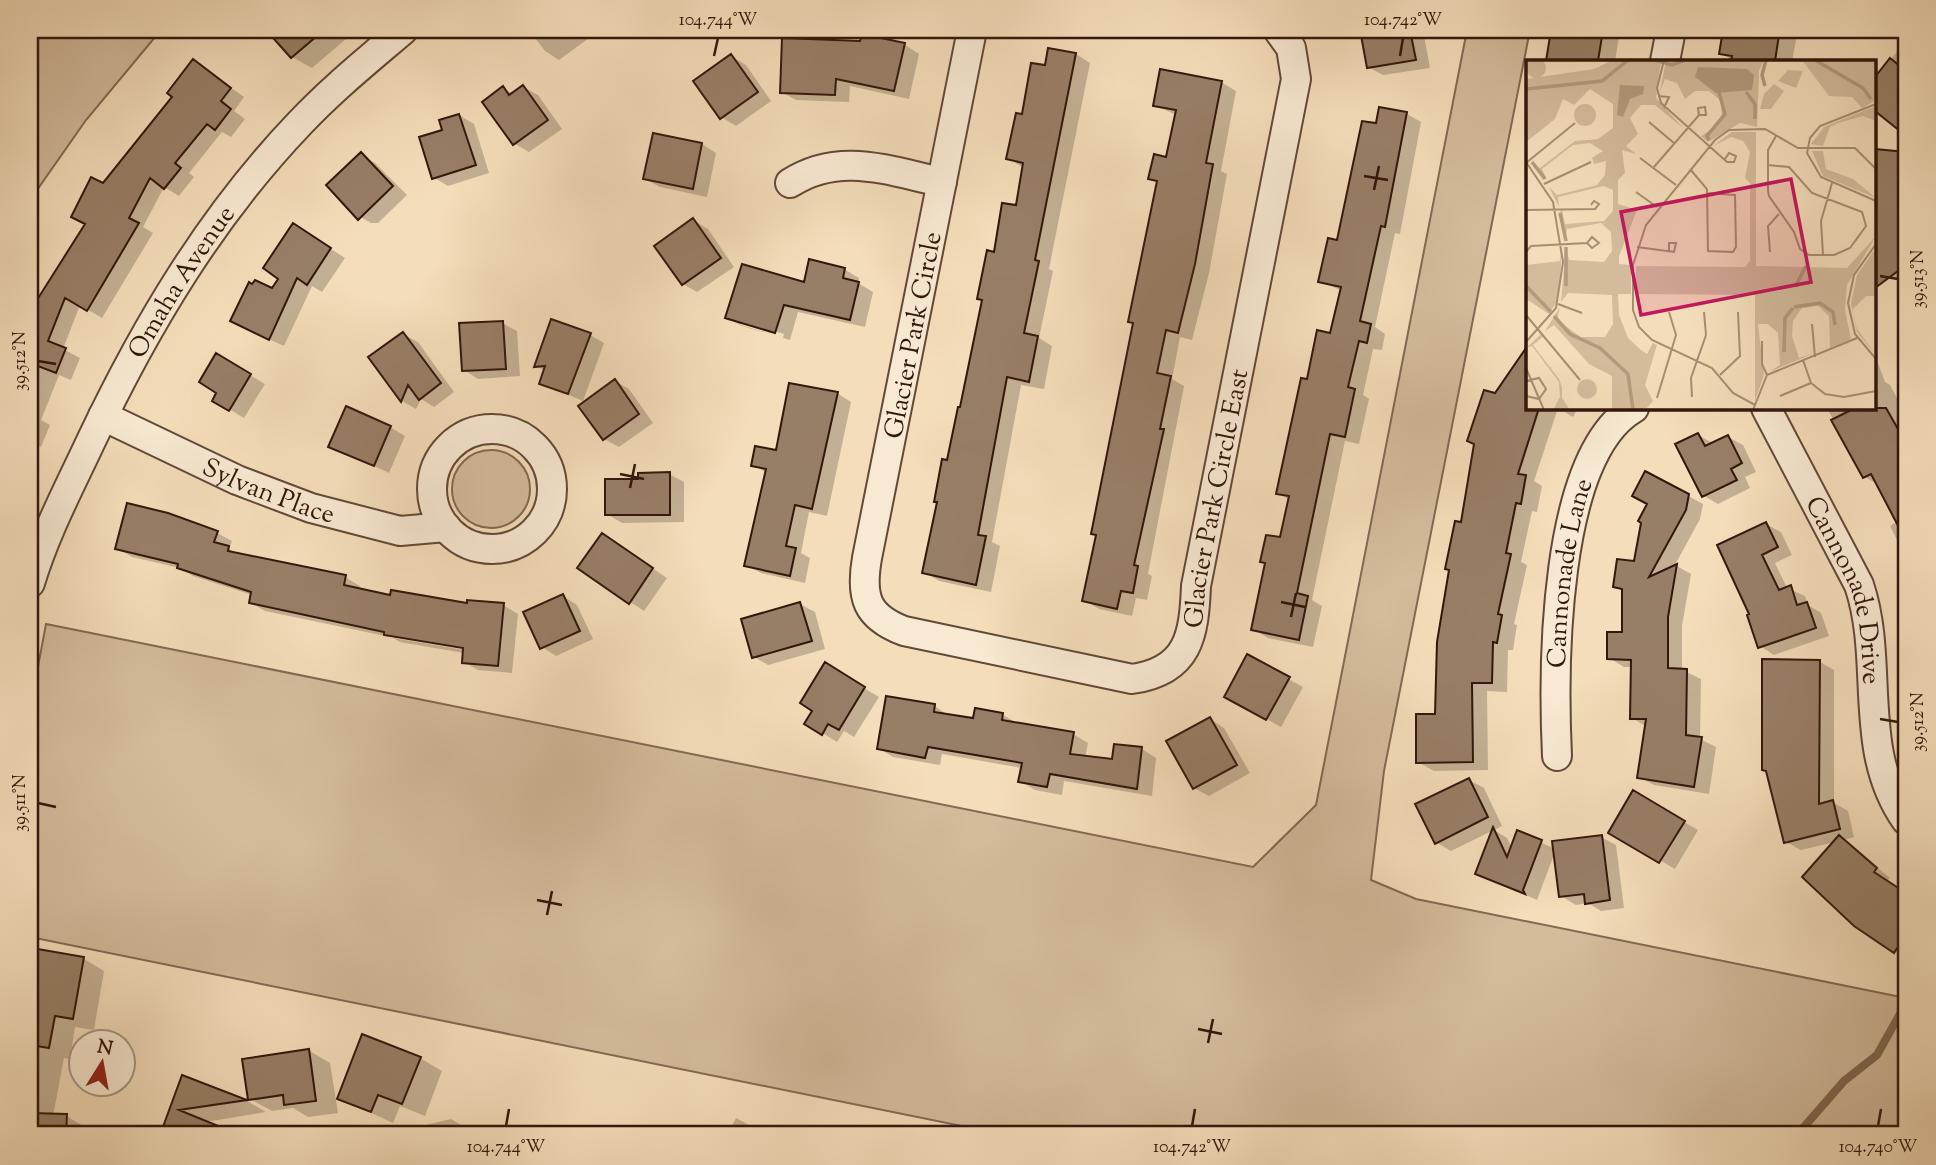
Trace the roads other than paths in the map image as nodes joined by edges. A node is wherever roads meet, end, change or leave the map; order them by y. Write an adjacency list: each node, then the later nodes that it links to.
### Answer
1 (403, 30): 10 (street, Omaha Avenue)
2 (972, 30): 6 (street, Glacier Park Circle)
3 (1671, 30): 5 (street)
4 (1285, 39): 13 (street, Glacier Park Circle East)
5 (1665, 60)
6 (942, 182): 7 (street); 13 (street, Glacier Park Circle)
7 (790, 183)
8 (1632, 410): 14 (street, Cannonade Lane)
9 (1767, 410): 15 (street, Cannonade Drive)
10 (103, 416): 11 (street, Sylvan Place); 12 (street, Omaha Avenue)
11 (446, 527): 11 (street)
12 (30, 583)
13 (895, 628)
14 (1557, 755)
15 (1906, 820)

